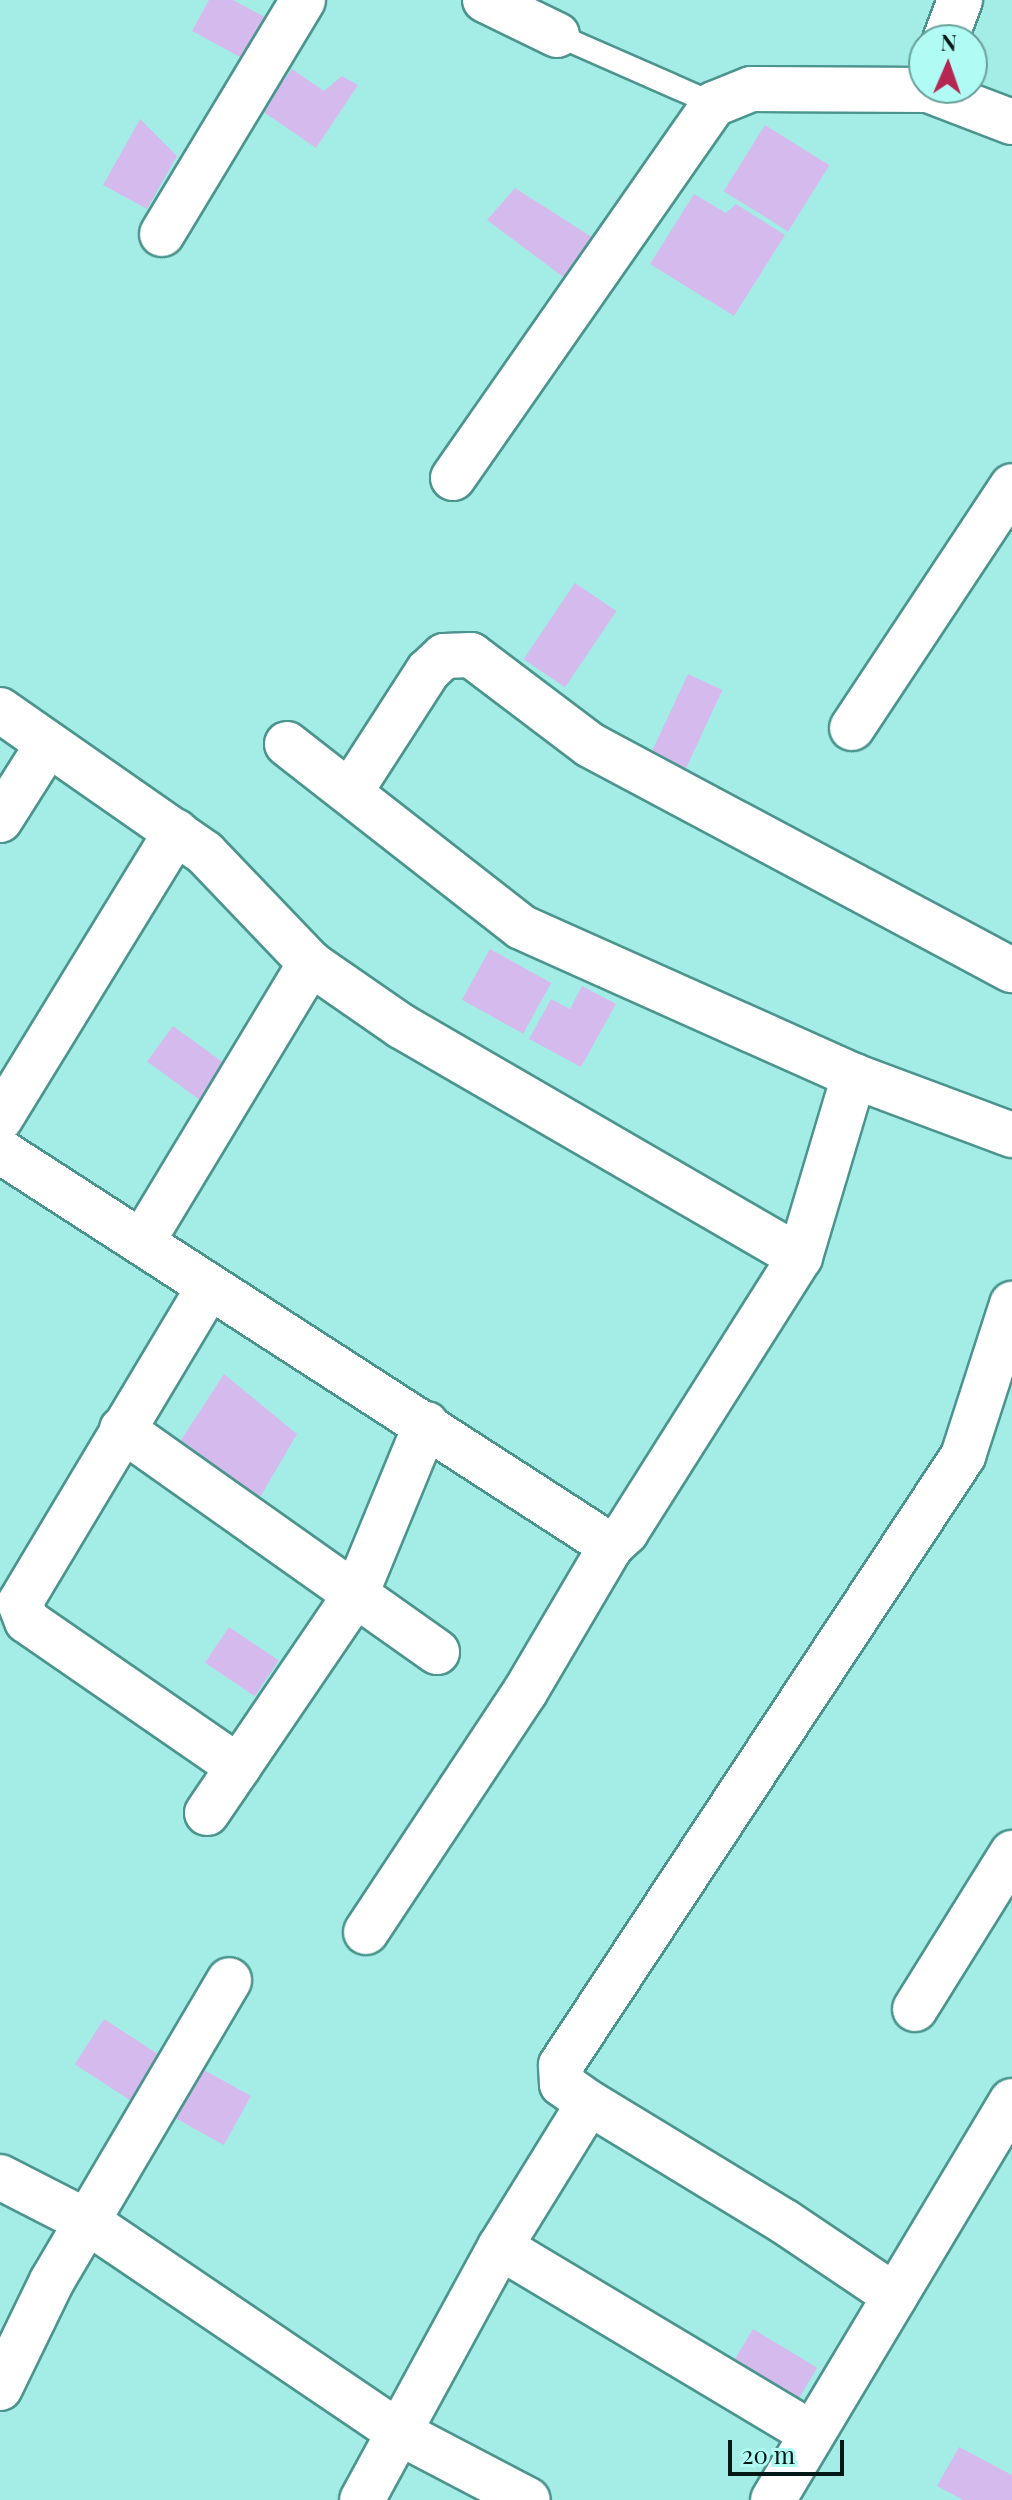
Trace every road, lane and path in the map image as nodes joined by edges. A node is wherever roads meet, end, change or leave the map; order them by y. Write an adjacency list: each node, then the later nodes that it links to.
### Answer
1 (303, 0): 10 (street)
2 (485, 0): 5 (street)
3 (960, 0): 4 (street)
4 (951, 24)
5 (557, 35): 7 (lane)
6 (908, 89): 7 (street)
7 (714, 104): 11 (street)
8 (966, 104): 9 (street)
9 (1012, 122)
10 (162, 234)
11 (453, 478)
12 (1012, 486): 14 (street)
13 (0, 710): 15 (street)
14 (852, 728)
15 (48, 744): 18 (street); 19 (street)
16 (287, 744): 17 (street)
17 (350, 792): 21 (street); 22 (street)
18 (0, 820)
19 (176, 832): 20 (street); 23 (street)
20 (310, 963): 26 (street); 27 (street)
21 (1012, 970)
22 (854, 1076): 24 (street); 27 (street)
23 (0, 1119)
24 (1012, 1135)
25 (0, 1151): 26 (street)
26 (142, 1242): 28 (street)
27 (800, 1257): 32 (street)
28 (209, 1287): 30 (street); 31 (street)
29 (1012, 1304): 42 (street)
30 (426, 1424): 32 (street); 33 (street)
31 (122, 1429): 33 (street); 35 (street)
32 (611, 1546): 38 (street)
33 (356, 1594): 34 (street); 35 (street)
34 (437, 1652)
35 (239, 1767): 36 (street)
36 (207, 1813)
37 (1012, 1853): 40 (street)
38 (366, 1932)
39 (229, 1980): 44 (street)
40 (915, 2009)
41 (1012, 2101): 46 (street)
42 (589, 2103): 45 (street); 46 (street)
43 (0, 2177): 44 (street)
44 (88, 2222): 47 (street); 48 (street)
45 (500, 2247): 48 (street); 49 (street)
46 (895, 2296): 49 (street)
47 (0, 2388)
48 (400, 2433): 50 (street); 51 (street)
49 (812, 2434): 52 (street)
50 (362, 2500)
51 (528, 2500)
52 (773, 2500)

